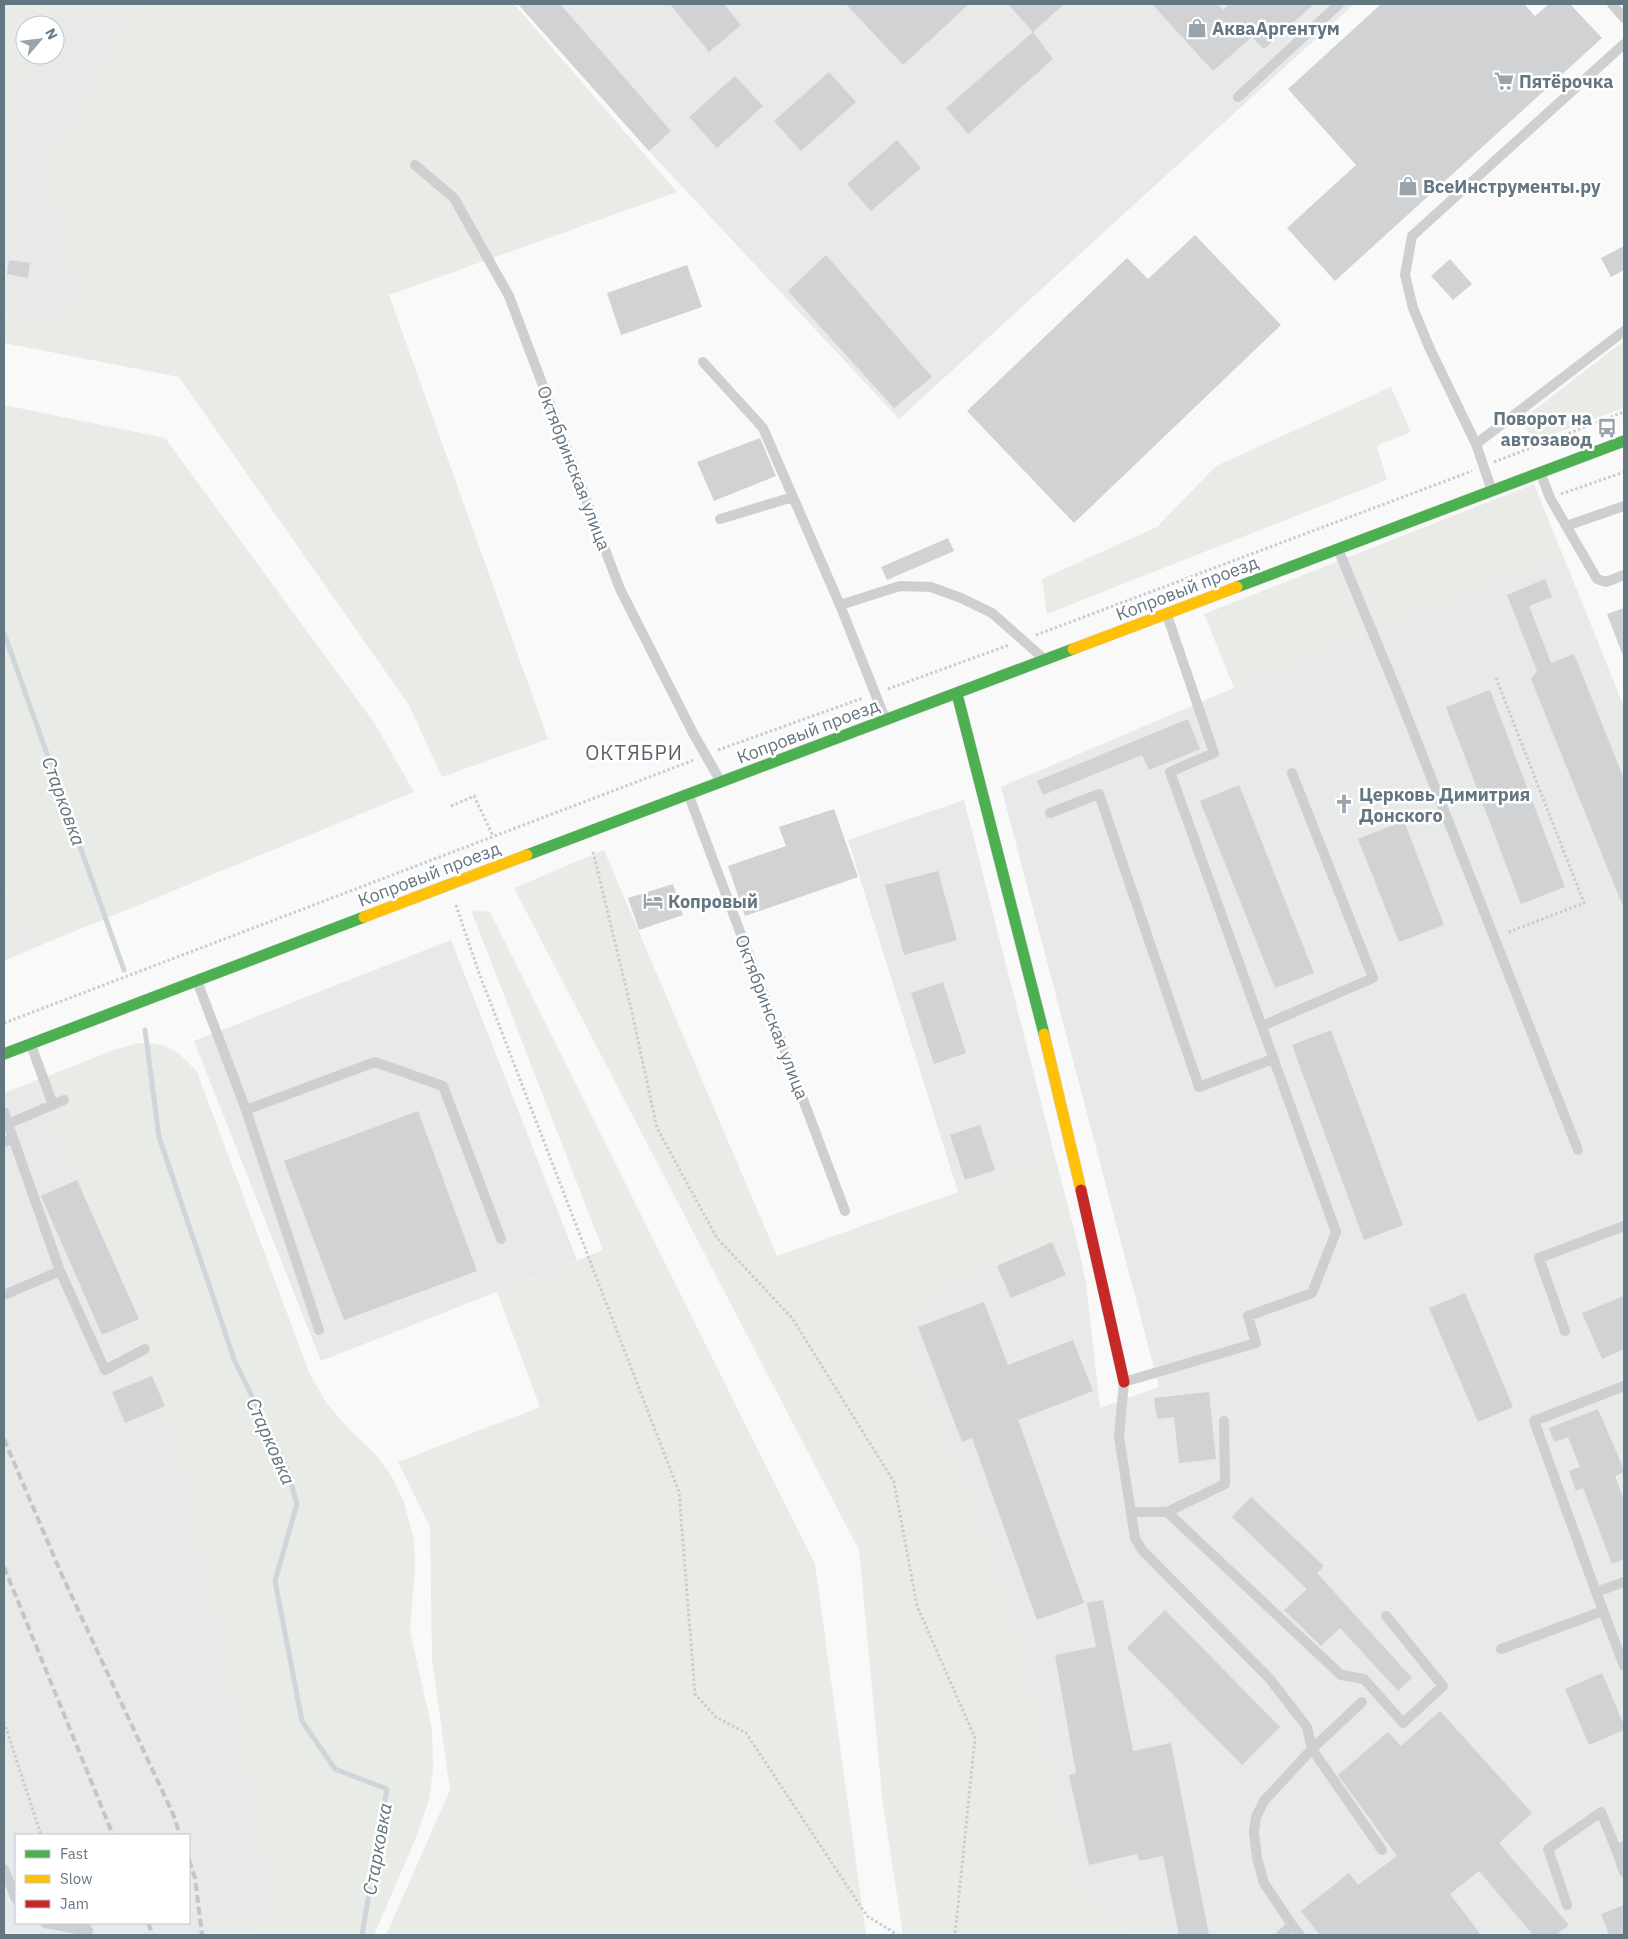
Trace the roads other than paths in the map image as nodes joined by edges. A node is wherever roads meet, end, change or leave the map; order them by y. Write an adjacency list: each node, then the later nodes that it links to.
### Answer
1 (1339, 4): 5 (lane)
2 (1612, 4): 3 (lane)
3 (1624, 18)
4 (1624, 44): 10 (lane)
5 (1238, 97)
6 (415, 165): 25 (lane, Октябринская улица)
7 (1624, 331): 10 (lane)
8 (703, 362): 13 (lane)
9 (1624, 441): 11 (main road, Копровый проезд)
10 (1476, 444): 12 (lane)
11 (1540, 473): 12 (main road, Копровый проезд); 16 (lane)
12 (1492, 491): 17 (main road, Копровый проезд)
13 (792, 497): 15 (lane); 19 (lane)
14 (1624, 506): 16 (lane)
15 (720, 519)
16 (1566, 526): 18 (lane)
17 (1338, 549): 20 (main road, Копровый проезд); 39 (lane)
18 (1624, 575)
19 (840, 605): 21 (lane); 23 (lane)
20 (1167, 614): 21 (main road, Копровый проезд); 29 (lane)
21 (1046, 660): 22 (main road, Копровый проезд)
22 (957, 694): 23 (main road, Копровый проезд); 48 (main road)
23 (886, 721): 25 (main road, Копровый проезд)
24 (1292, 773): 29 (lane)
25 (721, 783): 26 (main road, Копровый проезд)
26 (688, 795): 28 (main road, Копровый проезд); 40 (lane, Октябринская улица)
27 (1050, 813): 32 (lane)
28 (197, 981): 30 (main road, Копровый проезд); 35 (lane)
29 (1262, 1026): 32 (lane)
30 (30, 1044): 31 (main road, Копровый проезд); 34 (lane)
31 (4, 1054)
32 (1274, 1059): 48 (lane)
33 (64, 1100): 34 (lane)
34 (53, 1105): 37 (lane)
35 (246, 1110): 42 (lane); 45 (lane)
36 (4, 1112): 37 (lane)
37 (8, 1124): 38 (lane)
38 (8, 1140): 43 (lane)
39 (1578, 1150)
40 (845, 1211)
41 (1624, 1226): 46 (lane)
42 (501, 1239)
43 (60, 1271): 44 (lane); 47 (lane)
44 (4, 1295)
45 (319, 1330)
46 (1565, 1331)
47 (145, 1349)
48 (1124, 1382): 51 (lane)
49 (1624, 1386): 54 (lane)
50 (1224, 1421): 52 (lane)
51 (1131, 1512): 52 (lane); 60 (lane)
52 (1167, 1512): 56 (lane)
53 (1624, 1582): 54 (lane)
54 (1596, 1592): 55 (lane)
55 (1603, 1611): 57 (lane); 58 (lane)
56 (1386, 1616)
57 (1501, 1649)
58 (1624, 1666)
59 (1362, 1702): 60 (lane)
60 (1312, 1748): 62 (lane); 69 (lane)
61 (1620, 1848): 64 (lane); 66 (lane)
62 (1382, 1850)
63 (4, 1869): 65 (lane)
64 (1624, 1872)
65 (15, 1896)
66 (1567, 1905)
67 (50, 1924): 68 (lane)
68 (84, 1924)
69 (1292, 1925): 70 (lane); 71 (lane)
70 (1281, 1935)
71 (1300, 1935)

